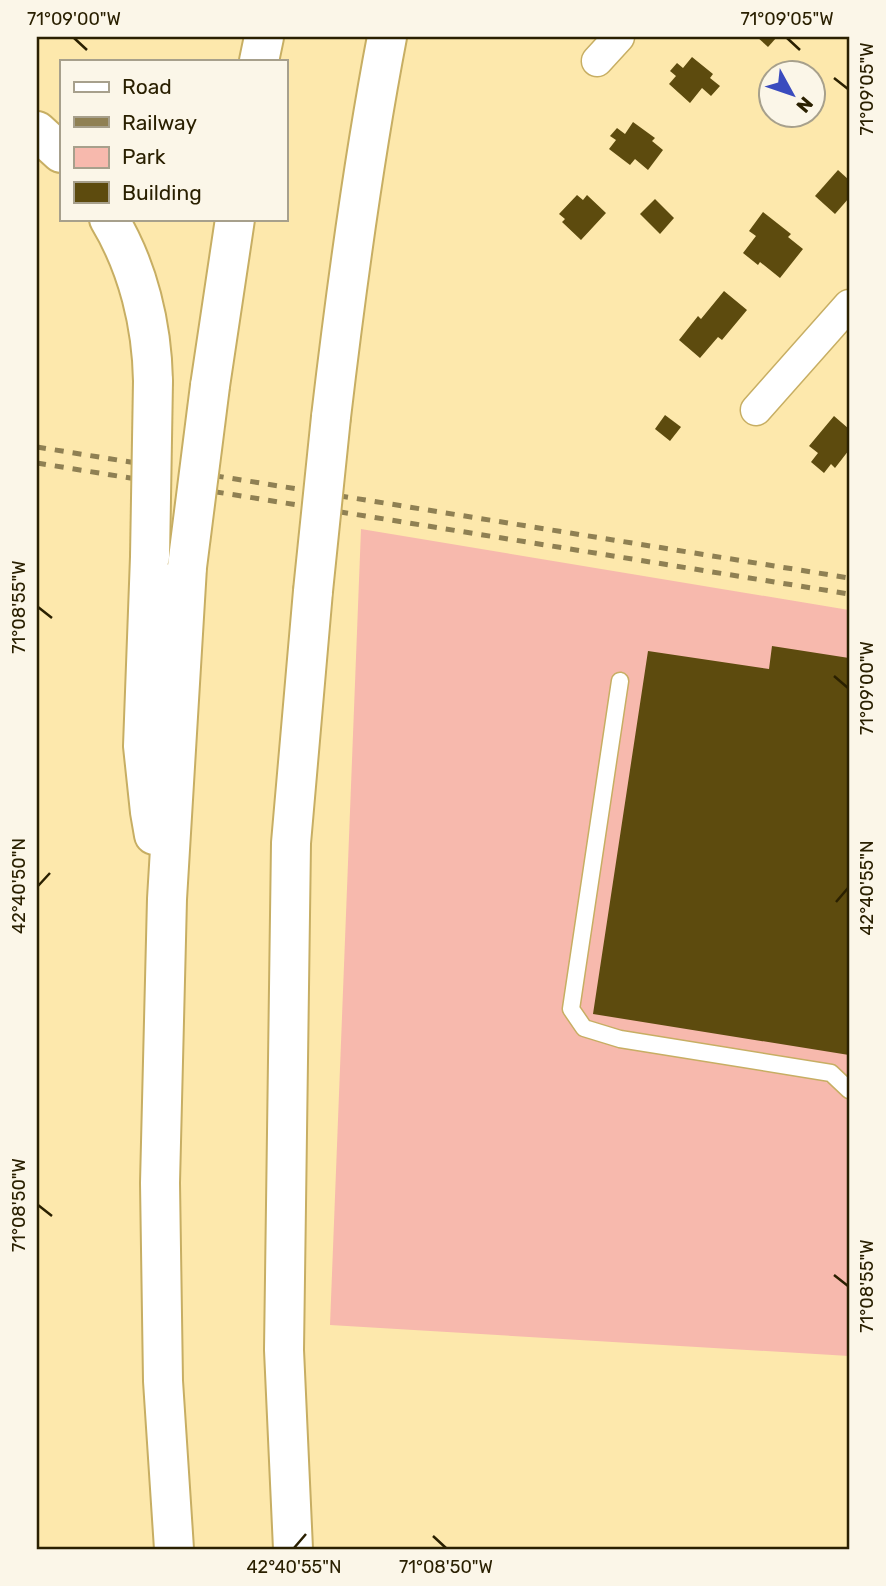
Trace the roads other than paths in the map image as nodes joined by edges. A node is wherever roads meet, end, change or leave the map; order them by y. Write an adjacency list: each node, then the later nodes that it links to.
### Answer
1 (264, 37): 4 (highway)
2 (387, 37): 16 (highway, bridge)
3 (619, 37): 5 (street)
4 (259, 60)
5 (597, 61)
6 (37, 131): 7 (highway)
7 (60, 152)
8 (109, 220): 13 (highway, bridge)
9 (235, 220): 13 (highway, bridge)
10 (849, 306): 11 (street)
11 (755, 410)
12 (620, 681): 14 (lane)
13 (167, 899): 15 (highway)
14 (849, 1090)
15 (174, 1549)
16 (293, 1549)

